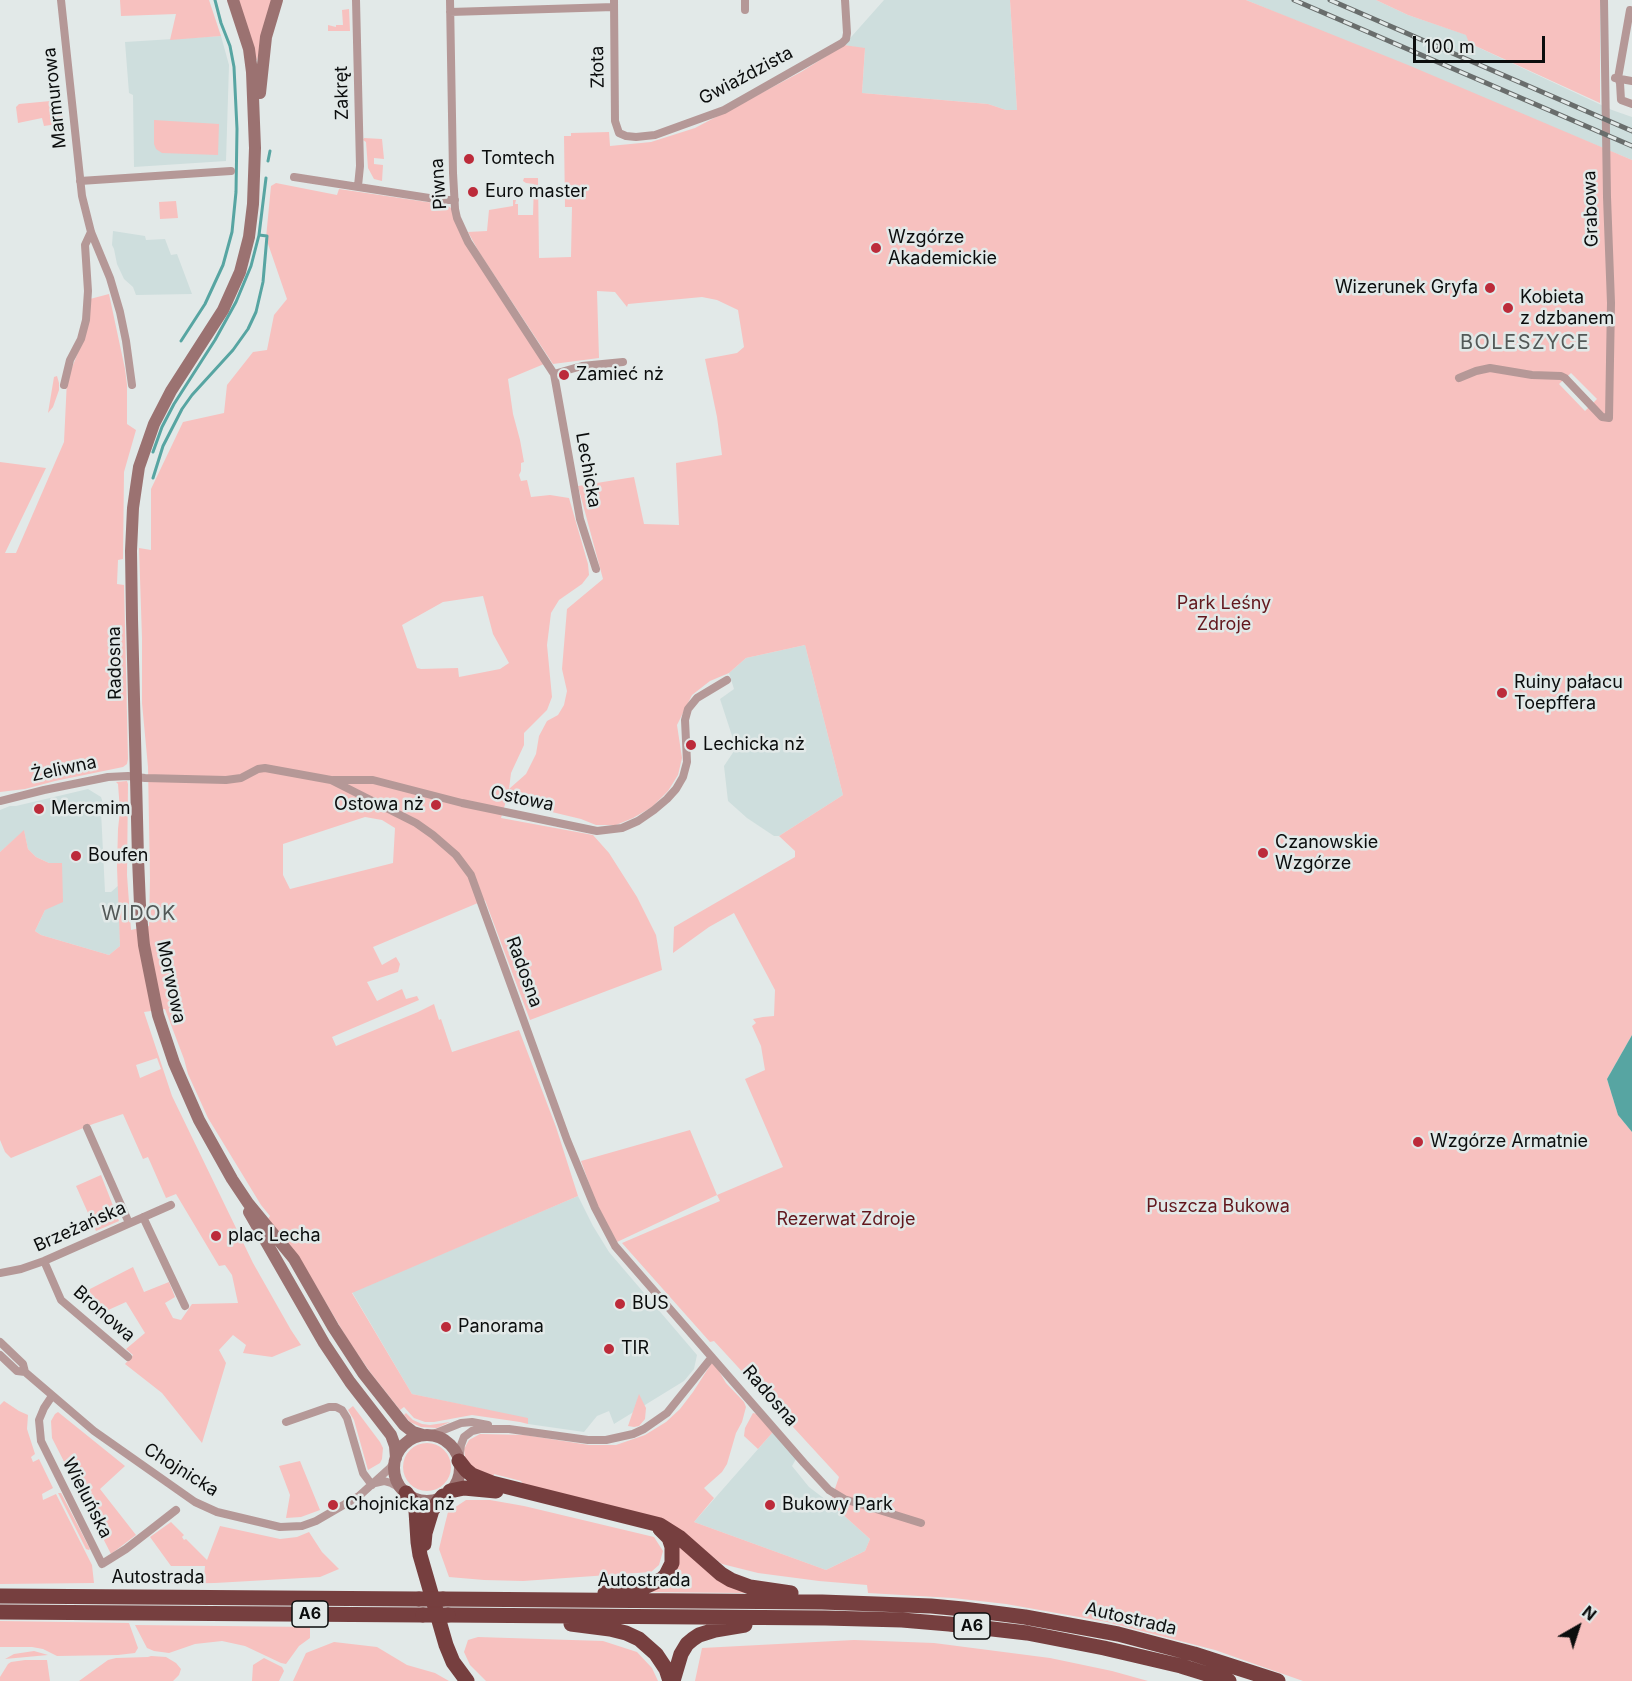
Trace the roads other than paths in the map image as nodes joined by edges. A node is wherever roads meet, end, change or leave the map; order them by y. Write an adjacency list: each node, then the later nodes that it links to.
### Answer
1 (62, 0): 21 (street, Marmurowa)
2 (233, 0): 18 (main road)
3 (277, 0): 18 (main road)
4 (356, 0): 22 (street, Zakręt)
5 (450, 0): 12 (street, Piwna)
6 (745, 0): 10 (street)
7 (845, 0): 17 (street, Gwiaździsta)
8 (1604, 0): 13 (street, Grabowa)
9 (614, 4): 12 (street); 17 (street, Złota)
10 (745, 10)
11 (1630, 10): 14 (street)
12 (450, 12): 23 (street, Piwna)
13 (1606, 76): 14 (street); 27 (street, Grabowa)
14 (1618, 78): 15 (street); 16 (street)
15 (1632, 81)
16 (1632, 104)
17 (619, 133)
18 (255, 136): 32 (main road, Radosna)
19 (231, 171): 21 (street)
20 (294, 177): 22 (street)
21 (80, 181): 24 (street, Marmurowa)
22 (358, 186): 23 (street)
23 (455, 200): 26 (street, Piwna)
24 (91, 232): 28 (street); 29 (street)
25 (623, 362): 26 (street)
26 (554, 374): 30 (street, Lechicka)
27 (1459, 378)
28 (64, 384)
29 (132, 385)
30 (596, 569)
31 (727, 680): 33 (street, Ostowa)
32 (136, 777): 33 (street, Radosna); 34 (street, Żeliwna); 36 (main road, Morwowa)
33 (331, 780): 46 (street, Radosna)
34 (0, 801)
35 (87, 1128): 39 (street)
36 (232, 1179): 51 (main road, Morwowa); 52 (main road, Morwowa)
37 (171, 1205): 38 (street, Brzeżańska)
38 (143, 1218): 39 (street, Brzeżańska); 42 (street)
39 (129, 1223): 40 (street, Brzeżańska)
40 (44, 1261): 41 (street, Brzeżańska); 45 (street, Bronowa)
41 (0, 1273)
42 (185, 1306)
43 (0, 1342): 47 (street, Chojnicka)
44 (0, 1355): 47 (street, Chojnicka)
45 (128, 1357)
46 (712, 1357): 50 (street); 60 (street, Radosna)
47 (25, 1372): 48 (street, Chojnicka)
48 (52, 1396): 54 (street, Chojnicka); 58 (street, Wieluńska)
49 (286, 1422): 54 (street)
50 (509, 1429): 51 (street); 53 (street)
51 (426, 1435): 52 (main road); 53 (main road)
52 (396, 1459): 54 (street, Chojnicka); 55 (main road)
53 (459, 1460): 56 (main road); 57 (highway)
54 (372, 1485): 55 (street)
55 (405, 1491): 56 (main road); 61 (highway)
56 (446, 1494): 57 (highway); 61 (highway)
57 (529, 1494): 59 (highway)
58 (176, 1510)
59 (647, 1521): 63 (highway); 64 (highway)
60 (921, 1523)
61 (425, 1571): 69 (highway)
62 (0, 1596): 63 (highway, Autostrada / A6, bridge)
63 (557, 1600): 64 (highway, Autostrada / A6)
64 (869, 1603): 68 (highway, Autostrada / A6)
65 (0, 1612): 66 (highway, Autostrada / A6, bridge)
66 (487, 1615): 67 (highway, Autostrada / A6); 70 (highway)
67 (800, 1617): 68 (highway, Autostrada / A6); 70 (highway)
68 (1210, 1667): 71 (highway, Autostrada / A6); 72 (highway, Autostrada / A6)
69 (467, 1681)
70 (672, 1681)
71 (1229, 1681)
72 (1278, 1681)

